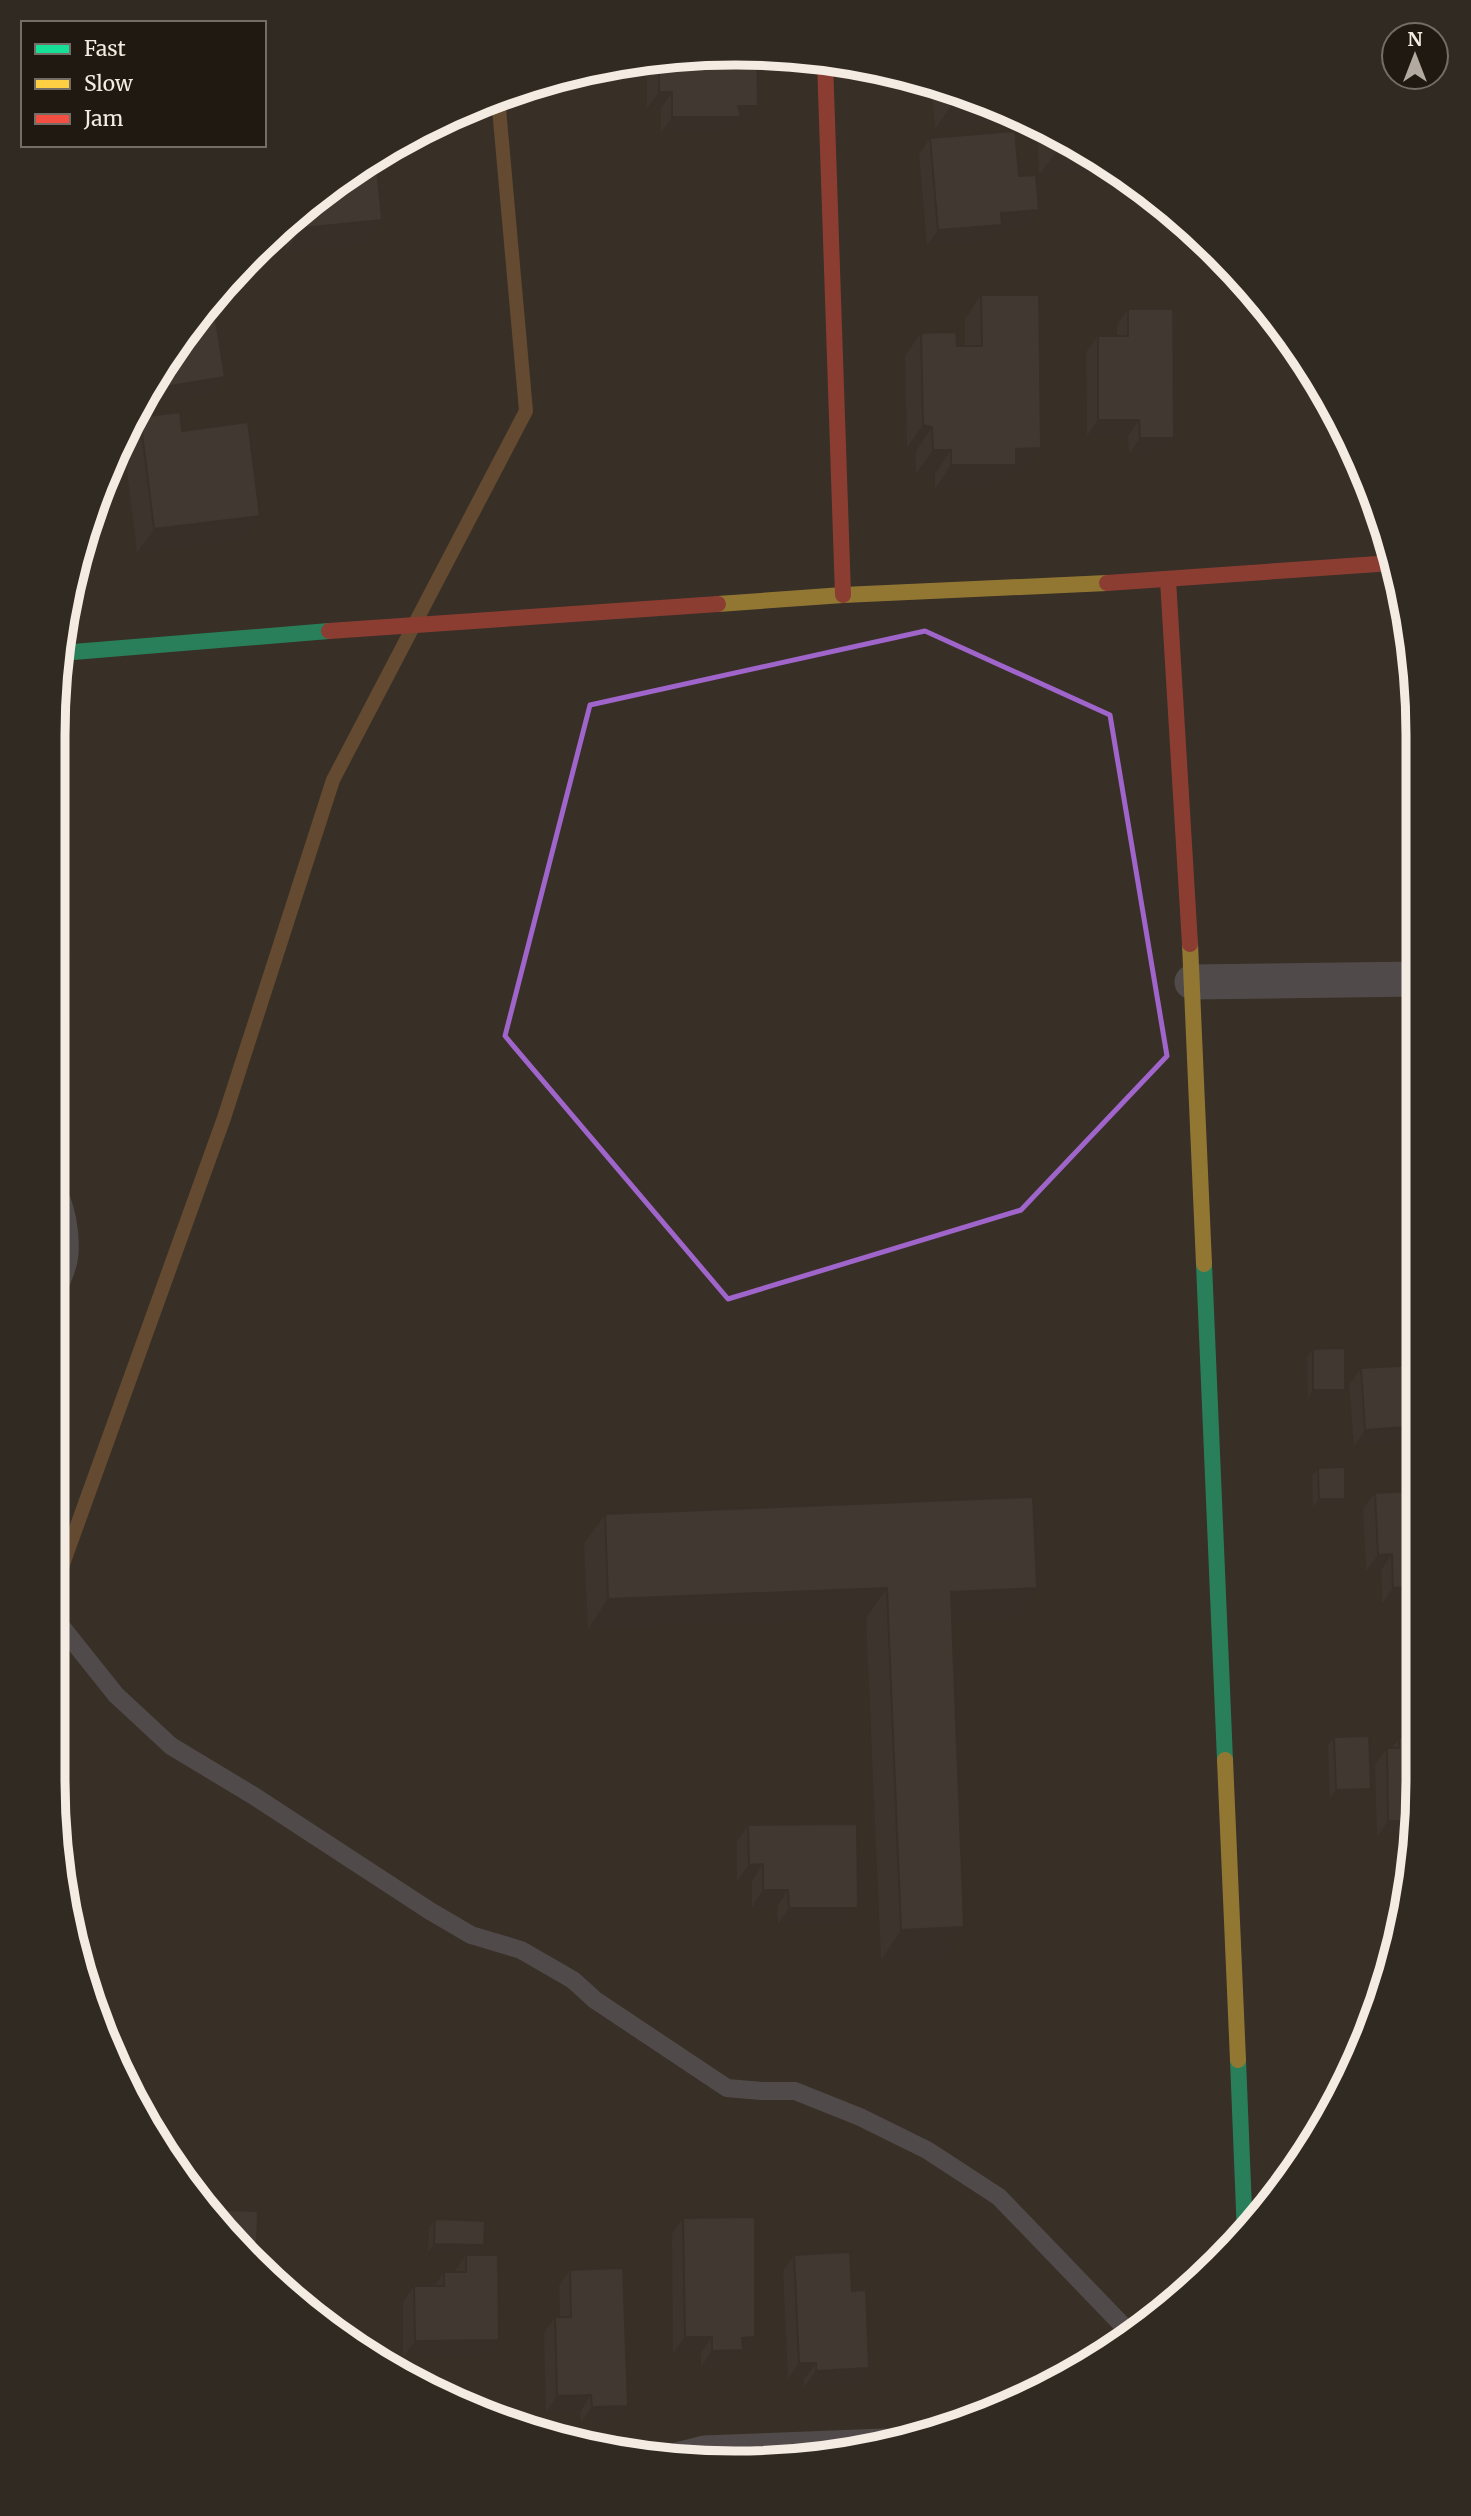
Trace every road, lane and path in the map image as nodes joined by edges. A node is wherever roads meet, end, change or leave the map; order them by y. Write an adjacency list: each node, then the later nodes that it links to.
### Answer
1 (825, 70): 4 (street)
2 (1383, 564): 3 (street)
3 (1168, 580): 4 (street); 7 (street)
4 (843, 595): 5 (street)
5 (70, 650)
6 (1406, 979): 7 (street)
7 (1192, 982): 11 (street)
8 (65, 1213): 9 (lane)
9 (65, 1269)
10 (65, 1631): 12 (lane)
11 (1244, 2218)
12 (1124, 2327)

